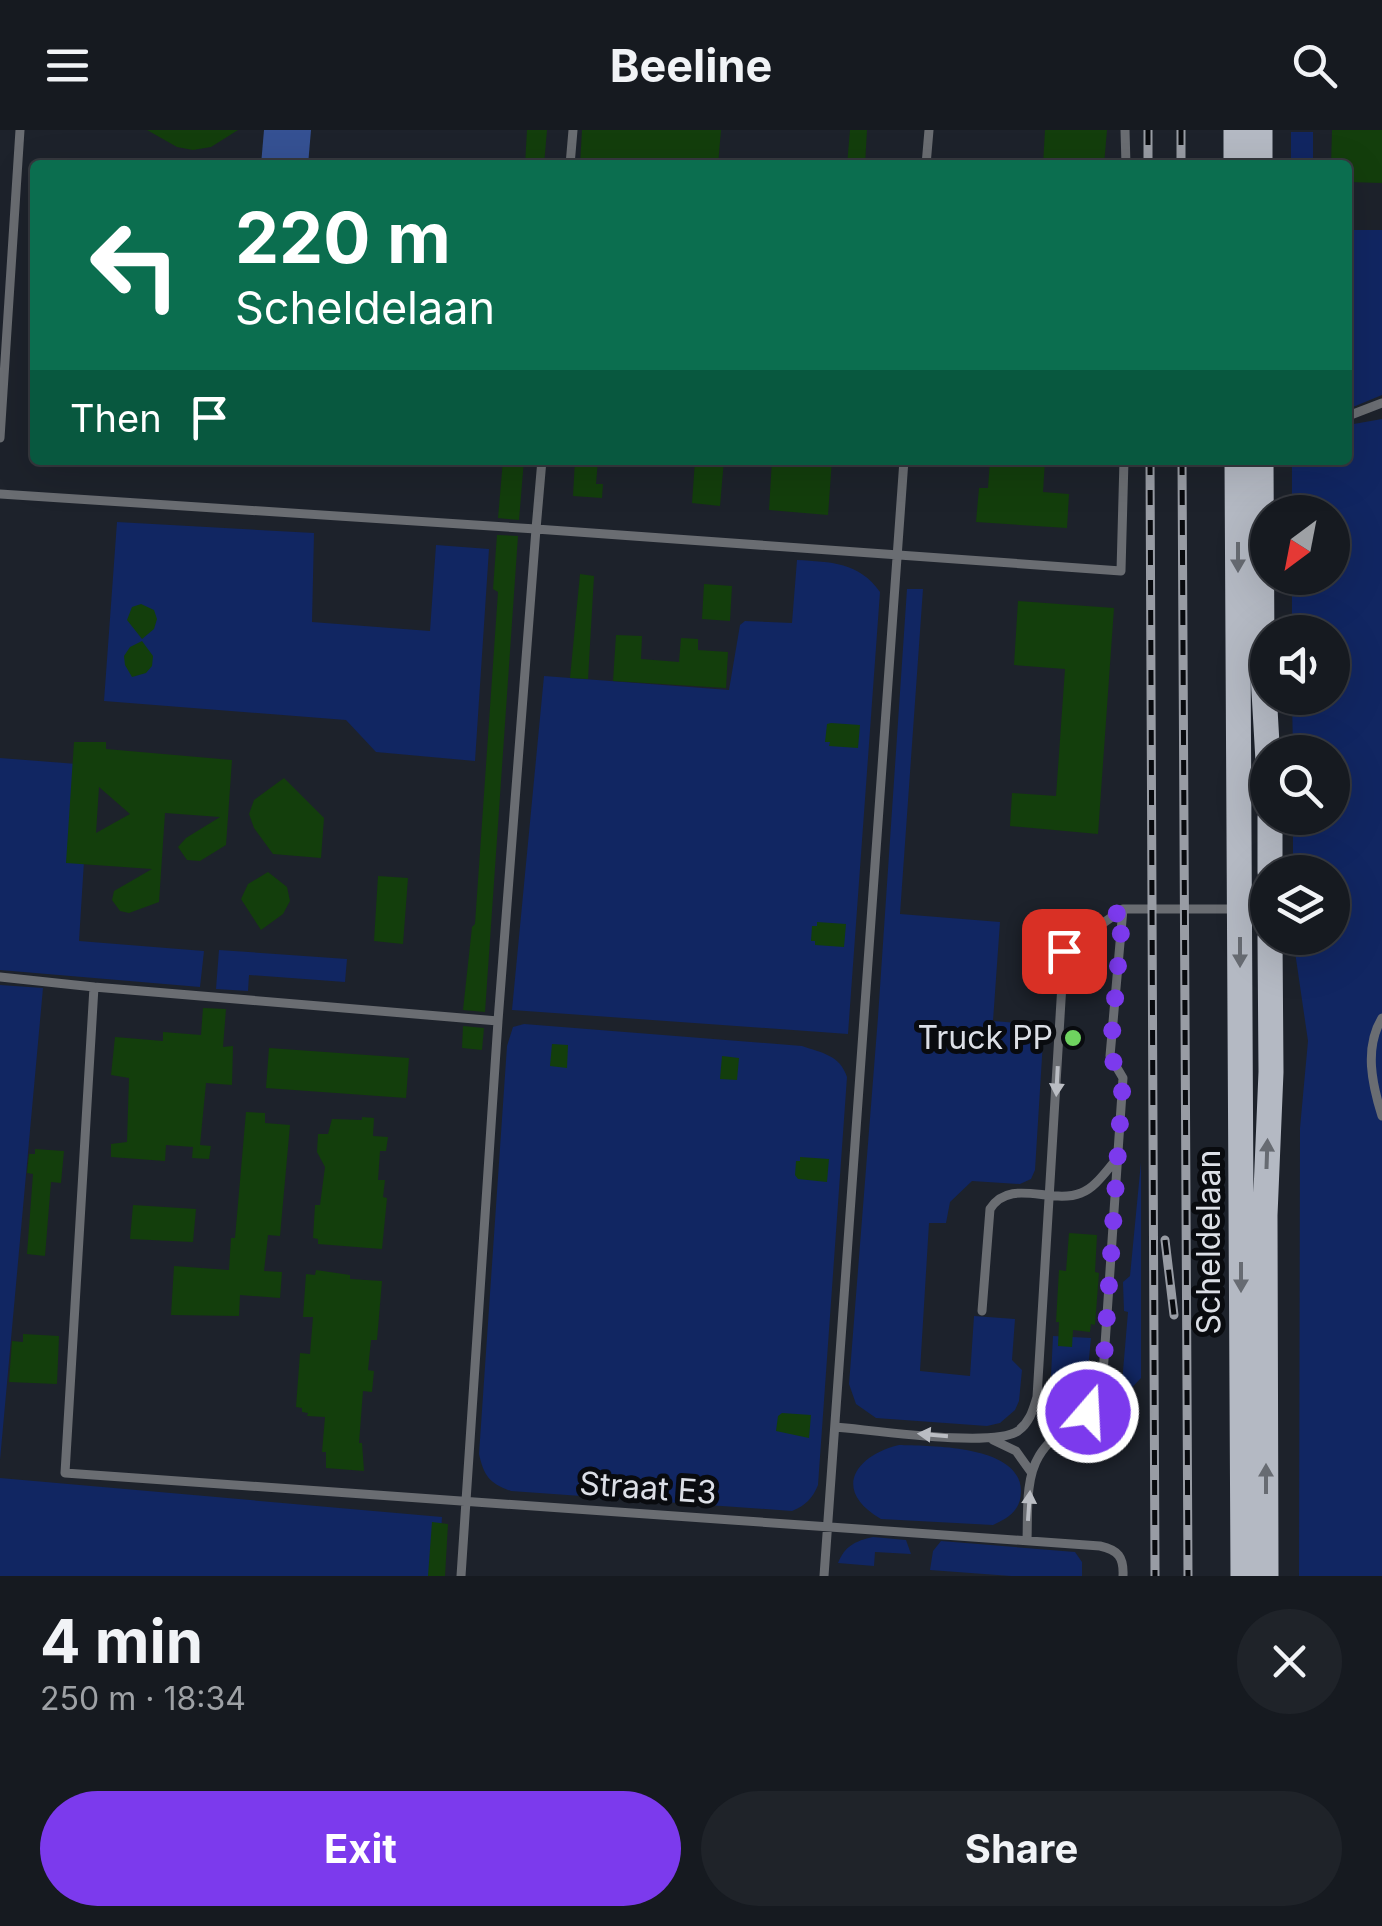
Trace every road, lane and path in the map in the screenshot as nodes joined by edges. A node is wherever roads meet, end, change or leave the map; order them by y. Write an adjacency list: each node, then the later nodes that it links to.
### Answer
1 (20, 130): 14 (lane)
2 (573, 130): 7 (lane)
3 (929, 130): 8 (lane)
4 (1126, 130): 9 (lane)
5 (1236, 130): 10 (main road)
6 (1260, 130): 11 (main road)
7 (570, 160)
8 (926, 160)
9 (1126, 160)
10 (1236, 160)
11 (1260, 160)
12 (1382, 403): 13 (lane)
13 (1352, 414)
14 (0, 438)
15 (542, 465): 21 (lane)
16 (904, 465): 22 (lane)
17 (1124, 465): 22 (lane)
18 (1237, 465): 24 (main road, Scheldelaan, one-way to 24)
19 (1261, 465): 23 (main road)
20 (0, 494): 21 (lane)
21 (536, 530): 22 (lane); 31 (lane)
22 (897, 555): 36 (lane)
23 (1267, 735)
24 (1240, 908): 25 (lane); 26 (lane); 45 (main road, Scheldelaan, one-way to 45)
25 (1250, 908)
26 (1123, 909): 33 (lane); 34 (lane, one-way to 34)
27 (1270, 955): 46 (main road, Scheldelaan, one-way to 27)
28 (0, 977): 29 (lane)
29 (94, 987): 31 (lane); 39 (lane, Straat E3)
30 (1382, 1018): 32 (lane)
31 (498, 1021): 39 (lane)
32 (1382, 1116)
33 (1118, 1158): 34 (lane); 38 (lane)
34 (1050, 1195): 35 (lane); 37 (lane)
35 (982, 1311)
36 (836, 1427): 37 (lane, one-way to 36); 40 (lane)
37 (990, 1440): 38 (lane)
38 (1031, 1472): 41 (lane, one-way to 38)
39 (466, 1501): 40 (lane, Straat E3); 42 (lane)
40 (828, 1526): 41 (lane, Straat E3); 43 (lane)
41 (1027, 1540): 44 (lane, Straat E3)
42 (461, 1576)
43 (824, 1576)
44 (1124, 1576)
45 (1242, 1576)
46 (1266, 1576)

